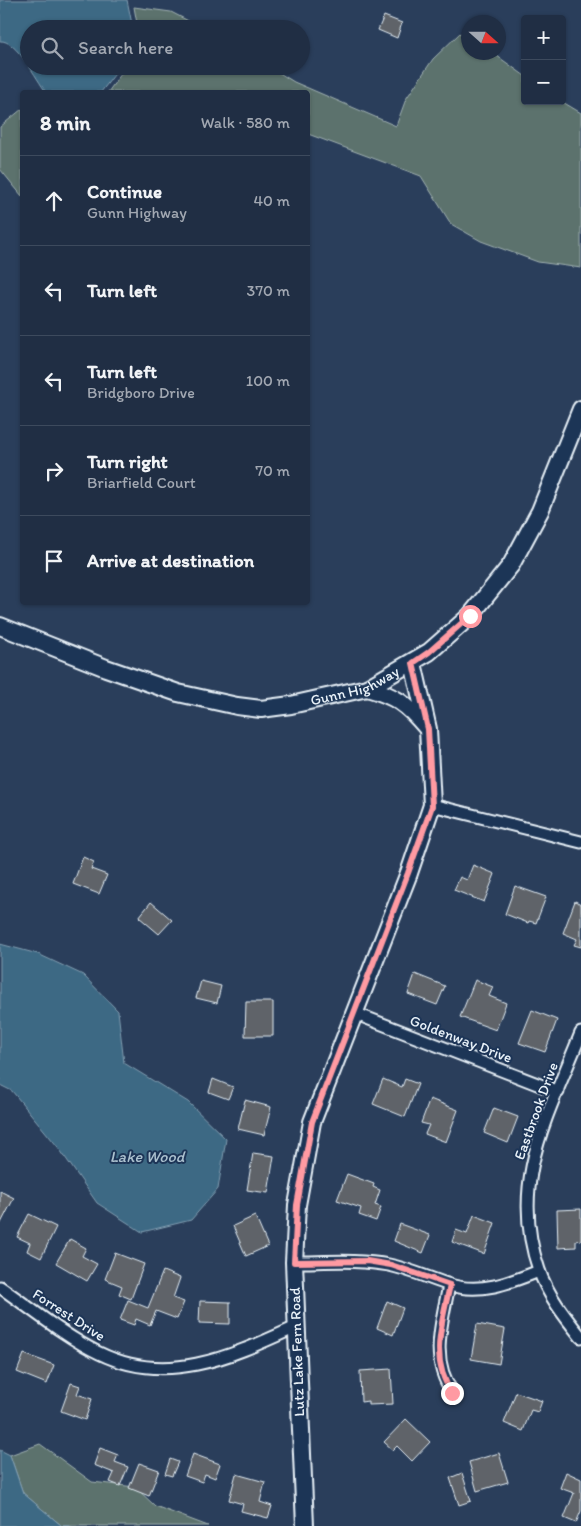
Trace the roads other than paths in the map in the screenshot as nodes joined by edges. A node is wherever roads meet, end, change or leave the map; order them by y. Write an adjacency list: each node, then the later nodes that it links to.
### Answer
1 (581, 409): 3 (main road, Gunn Highway)
2 (0, 626): 4 (main road, Gunn Highway)
3 (413, 663): 4 (main road, Gunn Highway); 5 (main road, Lutz Lake Fern Road)
4 (367, 688): 5 (main road)
5 (428, 729): 6 (main road, Lutz Lake Fern Road)
6 (432, 806): 7 (street); 8 (main road, Lutz Lake Fern Road)
7 (581, 842)
8 (354, 1013): 10 (street, Goldenway Drive); 11 (main road, Lutz Lake Fern Road)
9 (581, 1033): 10 (street, Eastbrook Drive)
10 (558, 1092): 12 (street, Eastbrook Drive)
11 (294, 1262): 13 (street); 15 (main road, Lutz Lake Fern Road)
12 (539, 1271): 13 (street); 16 (street, Eastbrook Drive)
13 (450, 1285): 17 (street)
14 (0, 1287): 15 (street, Forrest Drive)
15 (296, 1327): 18 (main road, Lutz Lake Fern Road)
16 (581, 1337)
17 (452, 1393)
18 (305, 1526)

